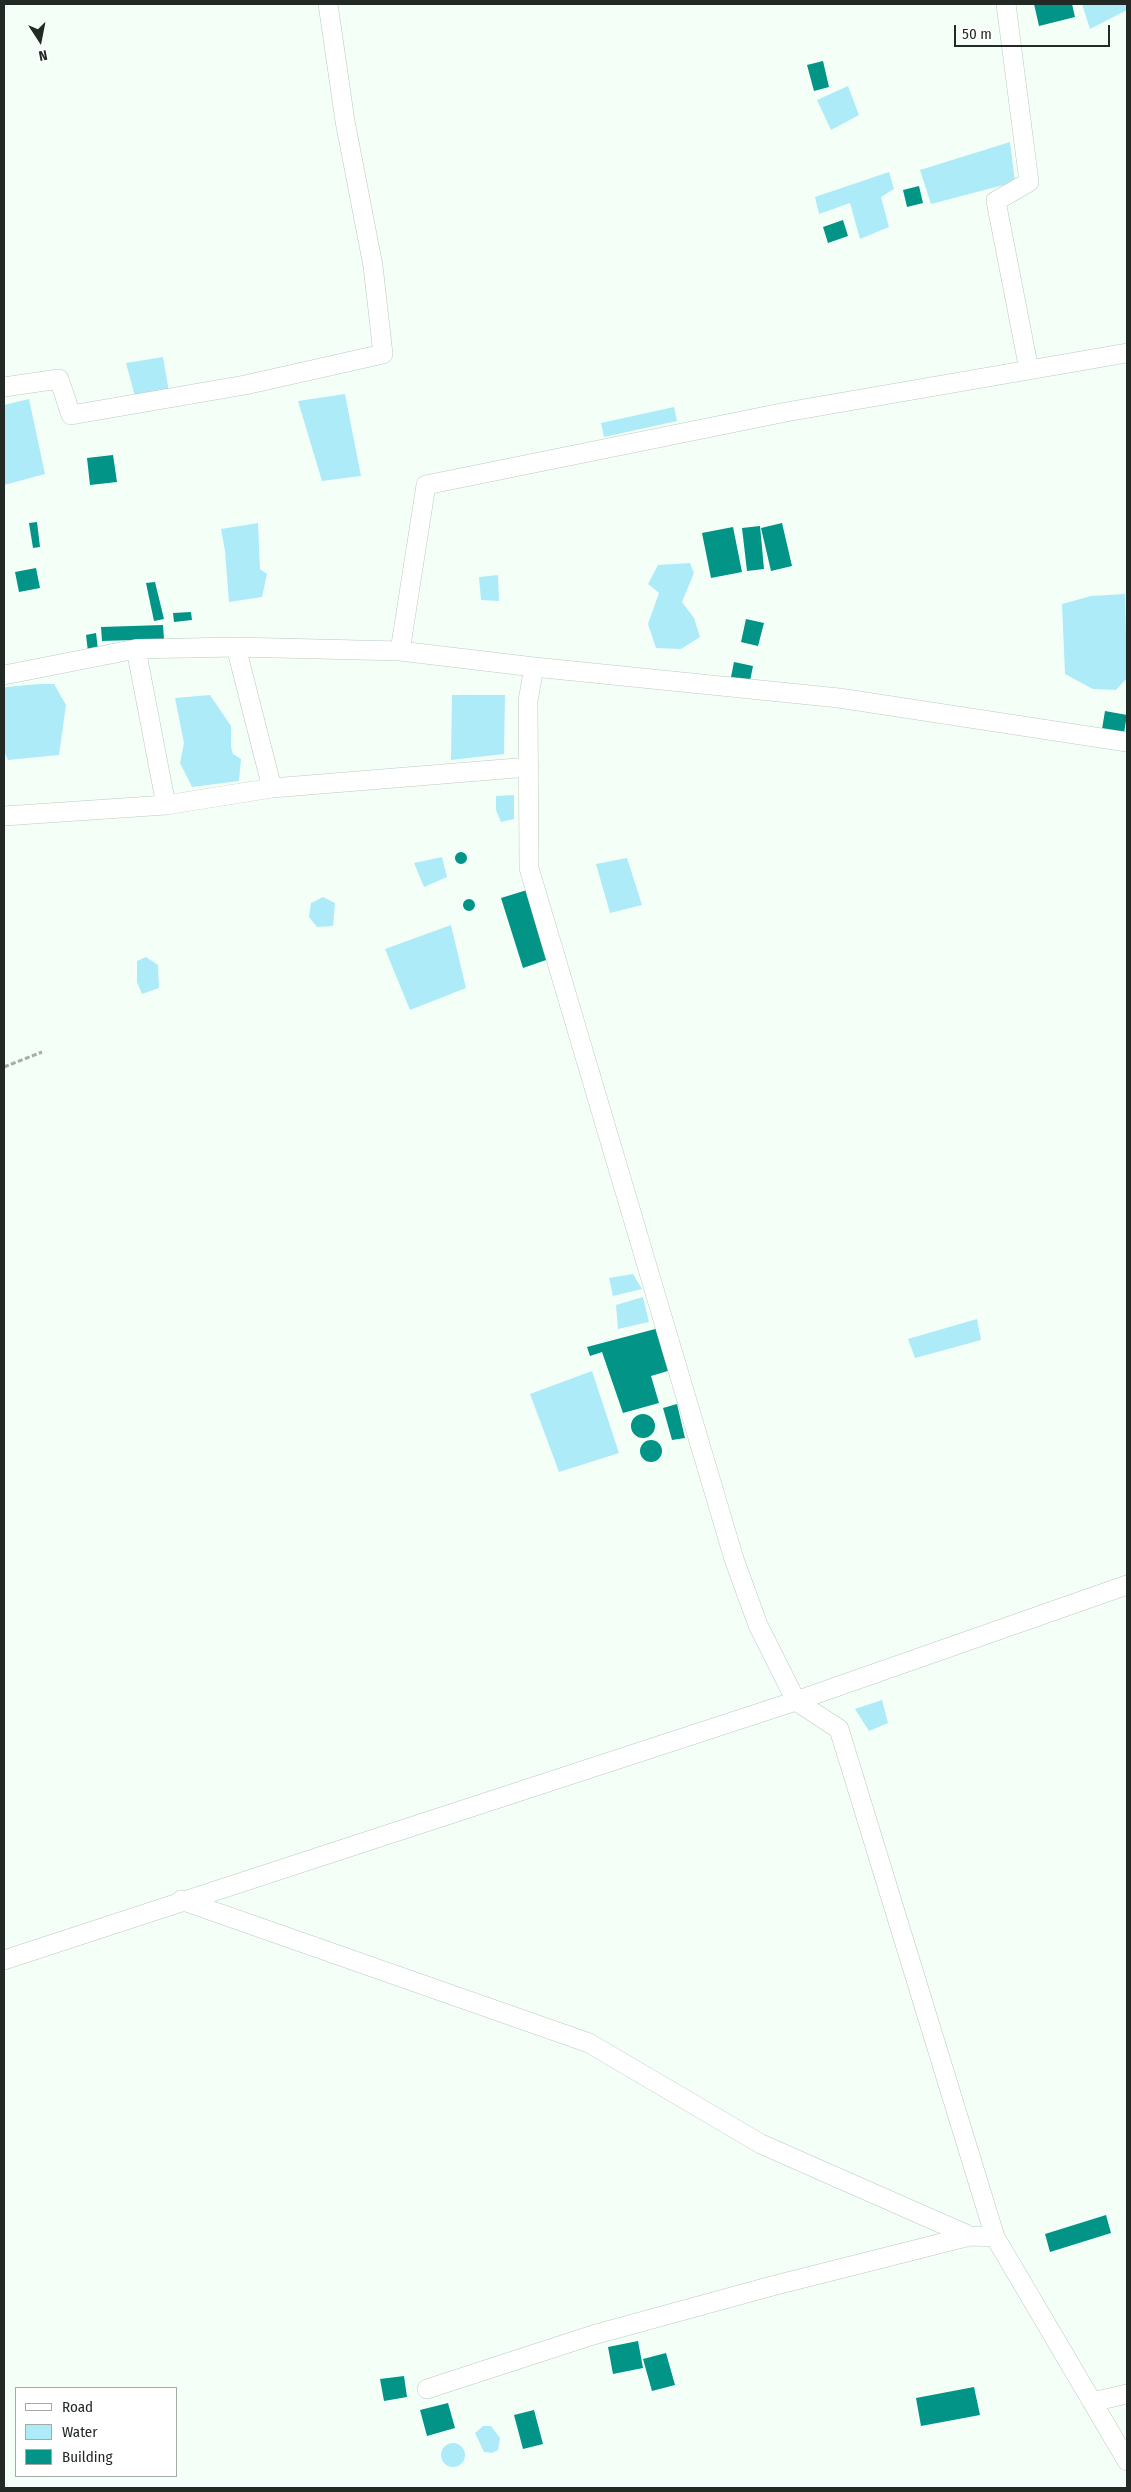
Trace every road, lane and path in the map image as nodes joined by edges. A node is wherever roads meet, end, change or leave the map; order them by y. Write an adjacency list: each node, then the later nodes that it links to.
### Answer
1 (328, 4): 5 (street)
2 (1006, 4): 4 (street)
3 (1127, 353): 4 (street)
4 (1029, 370): 8 (street)
5 (4, 387)
6 (236, 647): 7 (street); 8 (street); 13 (street)
7 (136, 649): 10 (street); 14 (street)
8 (400, 651): 9 (street)
9 (534, 667): 11 (street); 12 (street)
10 (4, 675)
11 (1127, 742)
12 (528, 767): 13 (street); 19 (street)
13 (272, 788): 14 (street)
14 (166, 805): 15 (street)
15 (4, 816)
16 (42, 1052): 17 (path)
17 (4, 1067)
18 (1127, 1585): 19 (street)
19 (796, 1700): 20 (street); 23 (street)
20 (181, 1900): 21 (street); 22 (street)
21 (4, 1960)
22 (970, 2236): 23 (street); 24 (street)
23 (995, 2237): 26 (street)
24 (428, 2389)
25 (1127, 2394): 26 (street)
26 (1092, 2402): 27 (street)
27 (1127, 2461)

